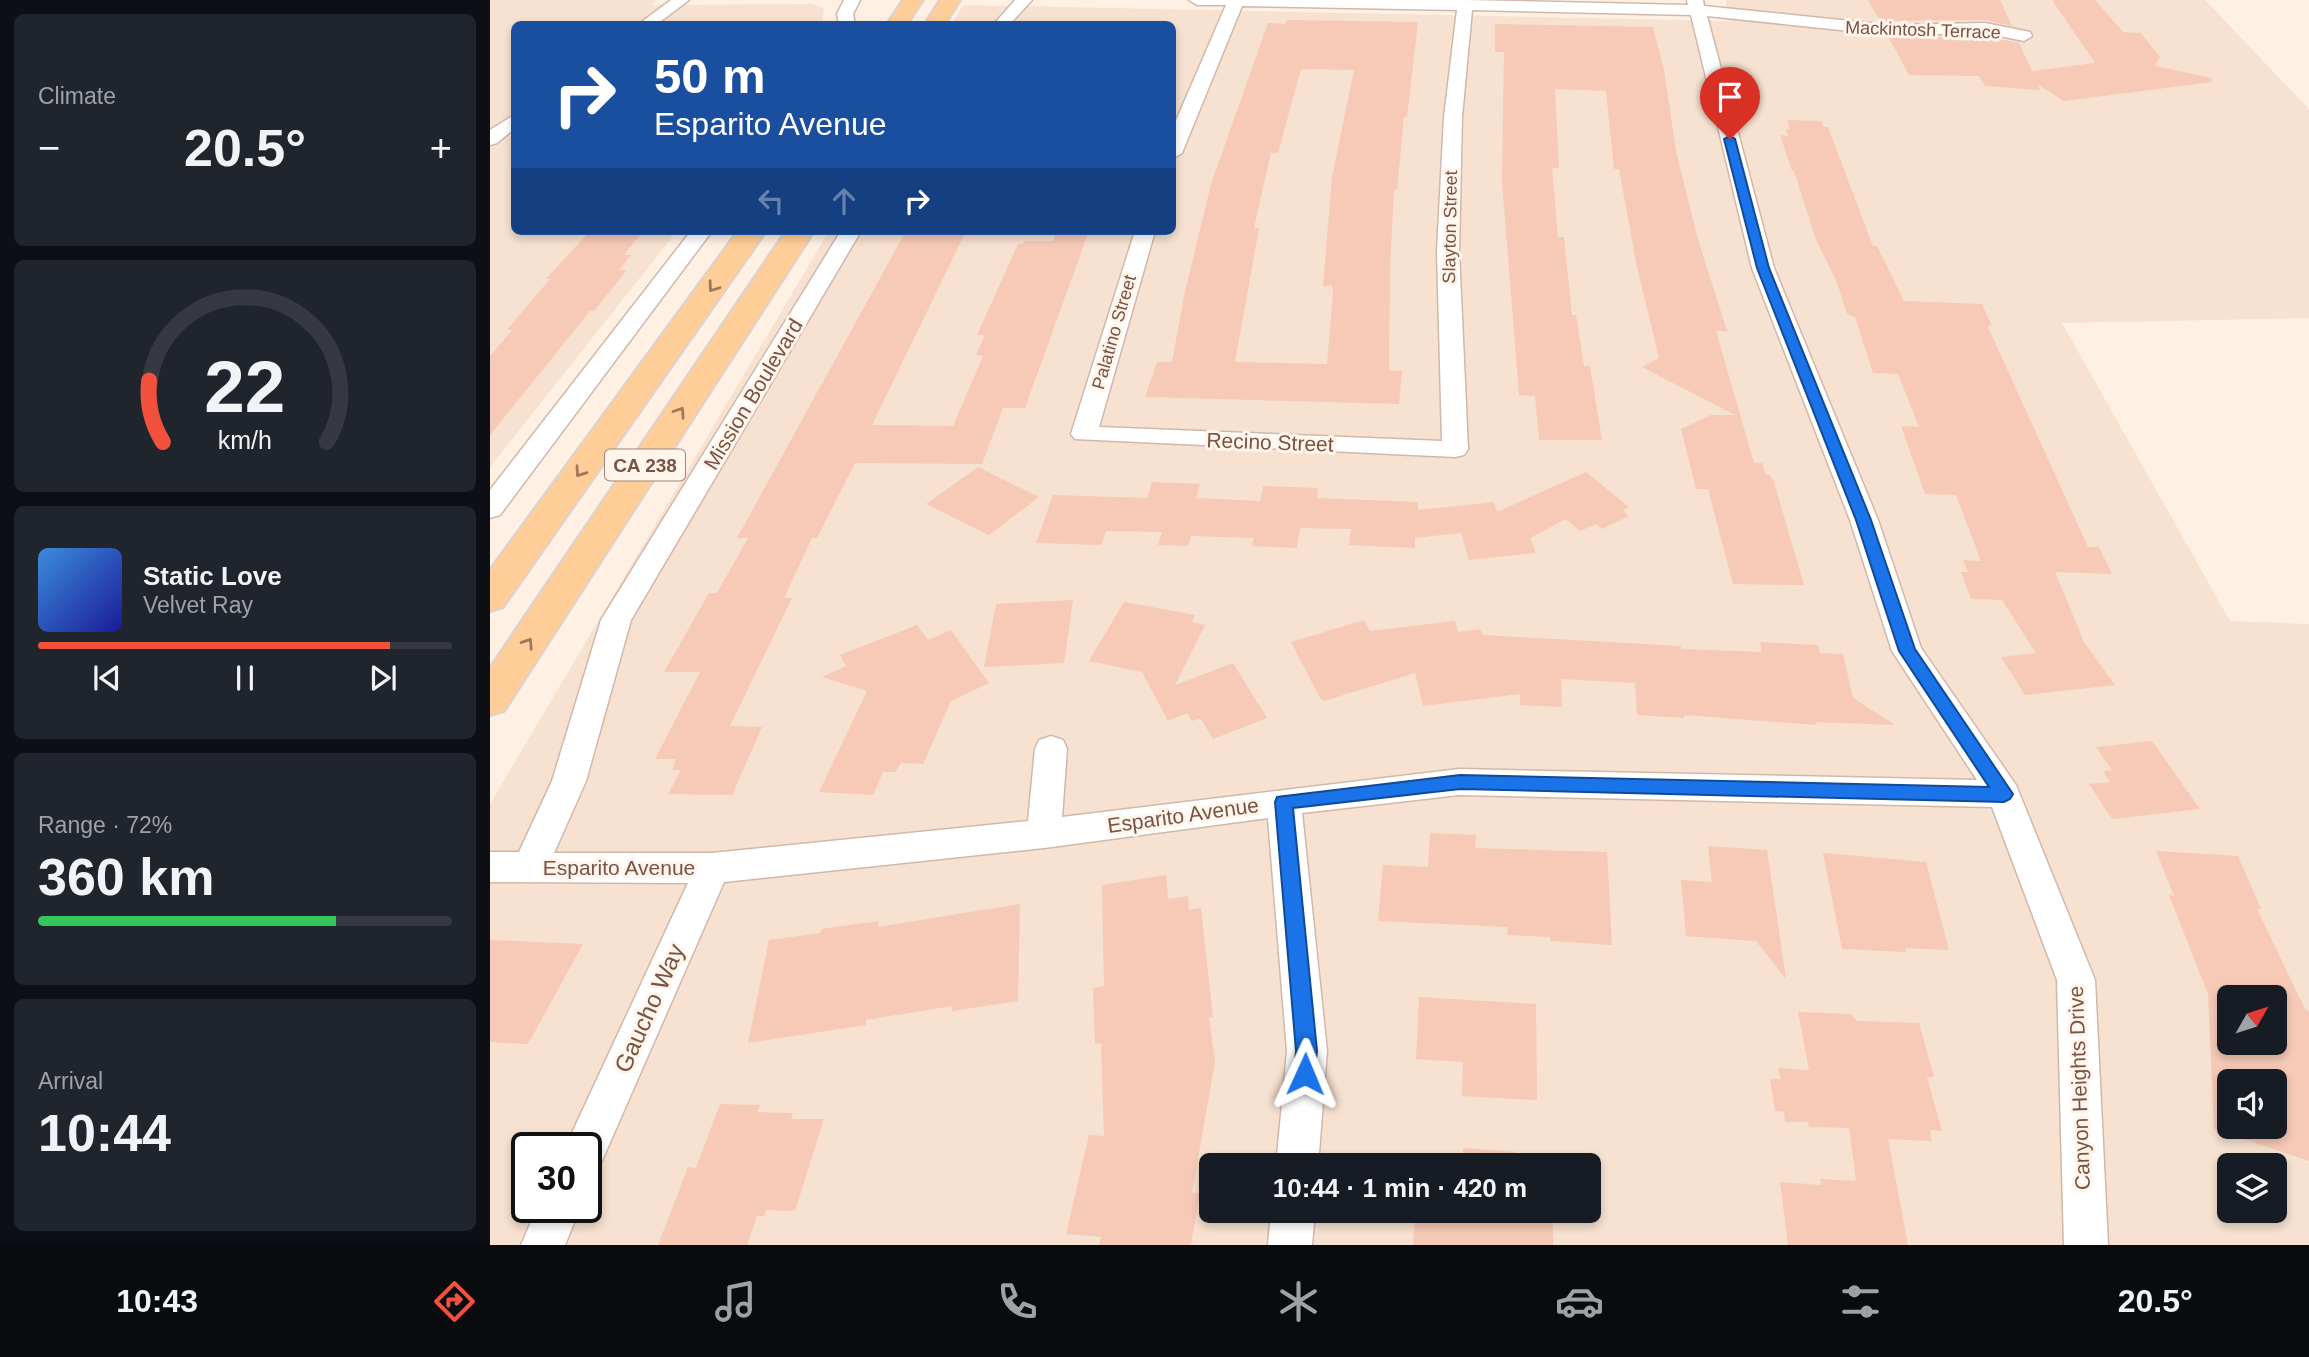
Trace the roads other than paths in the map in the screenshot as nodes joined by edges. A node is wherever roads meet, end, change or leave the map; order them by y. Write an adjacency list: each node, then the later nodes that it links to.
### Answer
1 (681, 0): 10 (street)
2 (852, 0): 11 (street)
3 (913, 0): 12 (main road)
4 (950, 0): 13 (main road)
5 (1024, 0): 14 (street)
6 (1197, 0): 7 (street, Mackintosh Terrace)
7 (1236, 1): 8 (street, Mackintosh Terrace); 18 (street)
8 (1465, 5): 9 (street, Mackintosh Terrace); 25 (street, Slayton Street)
9 (1695, 5): 15 (street, Mackintosh Terrace); 30 (street, Canyon Heights Drive)
10 (651, 21)
11 (846, 21)
12 (899, 21)
13 (936, 21)
14 (1005, 21)
15 (2024, 36)
16 (511, 123): 17 (street)
17 (490, 139)
18 (1176, 144)
19 (699, 235): 26 (street)
20 (749, 235): 27 (main road, CA 238, one-way to 27)
21 (797, 235): 28 (main road, CA 238, one-way to 21)
22 (849, 235): 34 (street, Mission Boulevard)
23 (1144, 235): 24 (street, Palatino Street)
24 (1084, 434): 25 (street, Recino Street)
25 (1455, 449)
26 (490, 509)
27 (490, 598)
28 (490, 700)
29 (1051, 749): 32 (street)
30 (2004, 794): 31 (street, Esparito Avenue); 42 (street, Canyon Heights Drive)
31 (1284, 802): 32 (street, Esparito Avenue); 37 (street)
32 (1044, 834): 35 (street, Esparito Avenue)
33 (490, 867): 34 (street, Esparito Avenue)
34 (530, 867): 35 (street, Esparito Avenue)
35 (712, 868): 36 (street, Gaucho Way)
36 (593, 1132)
37 (1298, 1153)
38 (552, 1223): 40 (street)
39 (1292, 1223): 41 (street)
40 (542, 1245)
41 (1290, 1245)
42 (2086, 1245)

